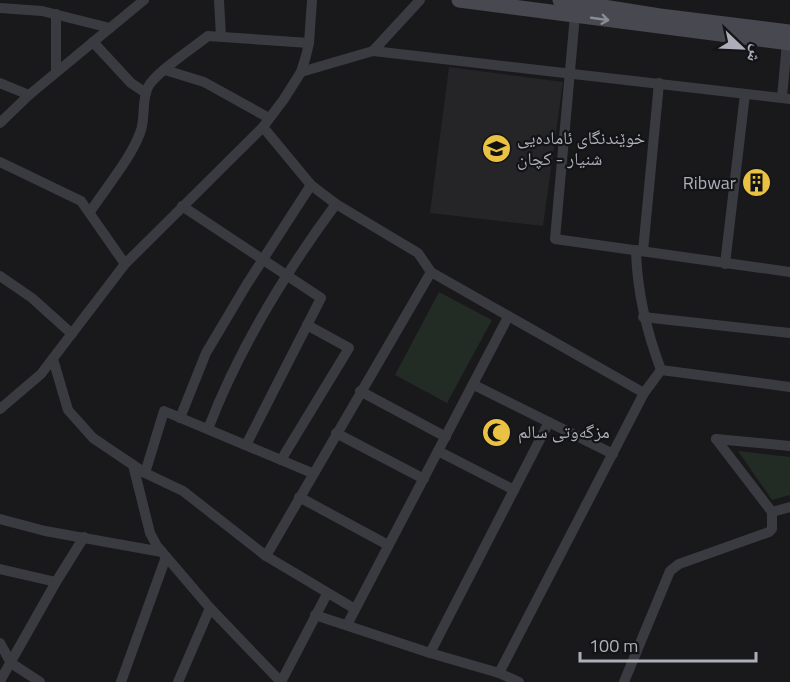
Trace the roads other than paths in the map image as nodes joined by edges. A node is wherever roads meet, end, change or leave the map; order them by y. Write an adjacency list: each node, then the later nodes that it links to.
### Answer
1 (144, 0): 11 (street)
2 (219, 0): 12 (street)
3 (312, 0): 15 (street)
4 (420, 0): 16 (street)
5 (459, 0): 10 (main road)
6 (560, 0): 13 (main road)
7 (42, 5): 8 (street); 9 (street)
8 (0, 8)
9 (56, 14): 11 (street); 18 (street)
10 (575, 15): 13 (main road, one-way to 13); 20 (street)
11 (110, 28): 14 (street)
12 (221, 36): 15 (street); 17 (street)
13 (789, 39): 26 (street)
14 (93, 42): 18 (street); 23 (street)
15 (309, 43): 19 (street)
16 (374, 51): 19 (street); 20 (street)
17 (165, 70): 23 (street); 27 (street)
18 (56, 72): 25 (street)
19 (301, 72): 27 (street)
20 (569, 72): 22 (street); 34 (street)
21 (0, 83): 25 (street)
22 (659, 83): 24 (street); 34 (street)
23 (146, 93): 33 (street)
24 (745, 93): 26 (street); 37 (street)
25 (30, 94): 28 (street)
26 (786, 98)
27 (266, 122): 30 (street); 32 (street)
28 (0, 123)
29 (0, 162): 33 (street)
30 (311, 185): 31 (street); 35 (street)
31 (336, 204): 38 (street); 40 (street)
32 (182, 206): 35 (street); 36 (street)
33 (90, 212): 36 (street)
34 (639, 251): 37 (street); 43 (street)
35 (264, 260): 40 (street); 54 (street)
36 (125, 264): 46 (street)
37 (725, 264): 39 (street)
38 (431, 272): 42 (street); 51 (street)
39 (790, 272)
40 (286, 275): 44 (street); 56 (street)
41 (0, 276): 46 (street)
42 (508, 317): 49 (street); 52 (street)
43 (644, 317): 45 (street); 48 (street)
44 (307, 325): 59 (street); 63 (street)
45 (790, 333)
46 (72, 334): 47 (street)
47 (53, 359): 53 (street); 64 (street)
48 (661, 370): 50 (street); 52 (street)
49 (474, 384): 55 (street); 58 (street)
50 (790, 387)
51 (360, 391): 57 (street); 58 (street)
52 (644, 393): 62 (street)
53 (0, 409)
54 (180, 418): 56 (street); 65 (street)
55 (549, 422): 62 (street); 68 (street)
56 (208, 429): 59 (street)
57 (336, 433): 66 (street); 67 (street)
58 (446, 437): 61 (street)
59 (246, 445): 63 (street)
60 (790, 446): 71 (street)
61 (438, 451): 67 (street); 68 (street)
62 (613, 454): 87 (street)
63 (281, 460): 66 (street)
64 (133, 465): 65 (street); 75 (street)
65 (145, 473): 76 (street)
66 (312, 473): 69 (street)
67 (424, 479): 74 (street)
68 (514, 490): 85 (street)
69 (299, 497): 74 (street); 76 (street)
70 (790, 507): 71 (street)
71 (772, 512): 93 (street)
72 (0, 519): 73 (street)
73 (84, 537): 75 (street); 78 (street)
74 (388, 545): 81 (street)
75 (164, 554): 80 (street); 90 (street)
76 (266, 556): 79 (street)
77 (0, 569): 78 (street)
78 (56, 582): 86 (street)
79 (327, 594): 81 (street); 82 (street)
80 (210, 608): 82 (street); 91 (street)
81 (355, 609): 83 (street)
82 (315, 615): 83 (street)
83 (347, 625): 85 (street)
84 (0, 643): 86 (street)
85 (430, 653): 87 (street)
86 (11, 663): 88 (street); 89 (street)
87 (499, 673): 92 (street)
88 (0, 681)
89 (40, 682)
90 (120, 682)
91 (178, 682)
92 (519, 682)
93 (624, 682)

